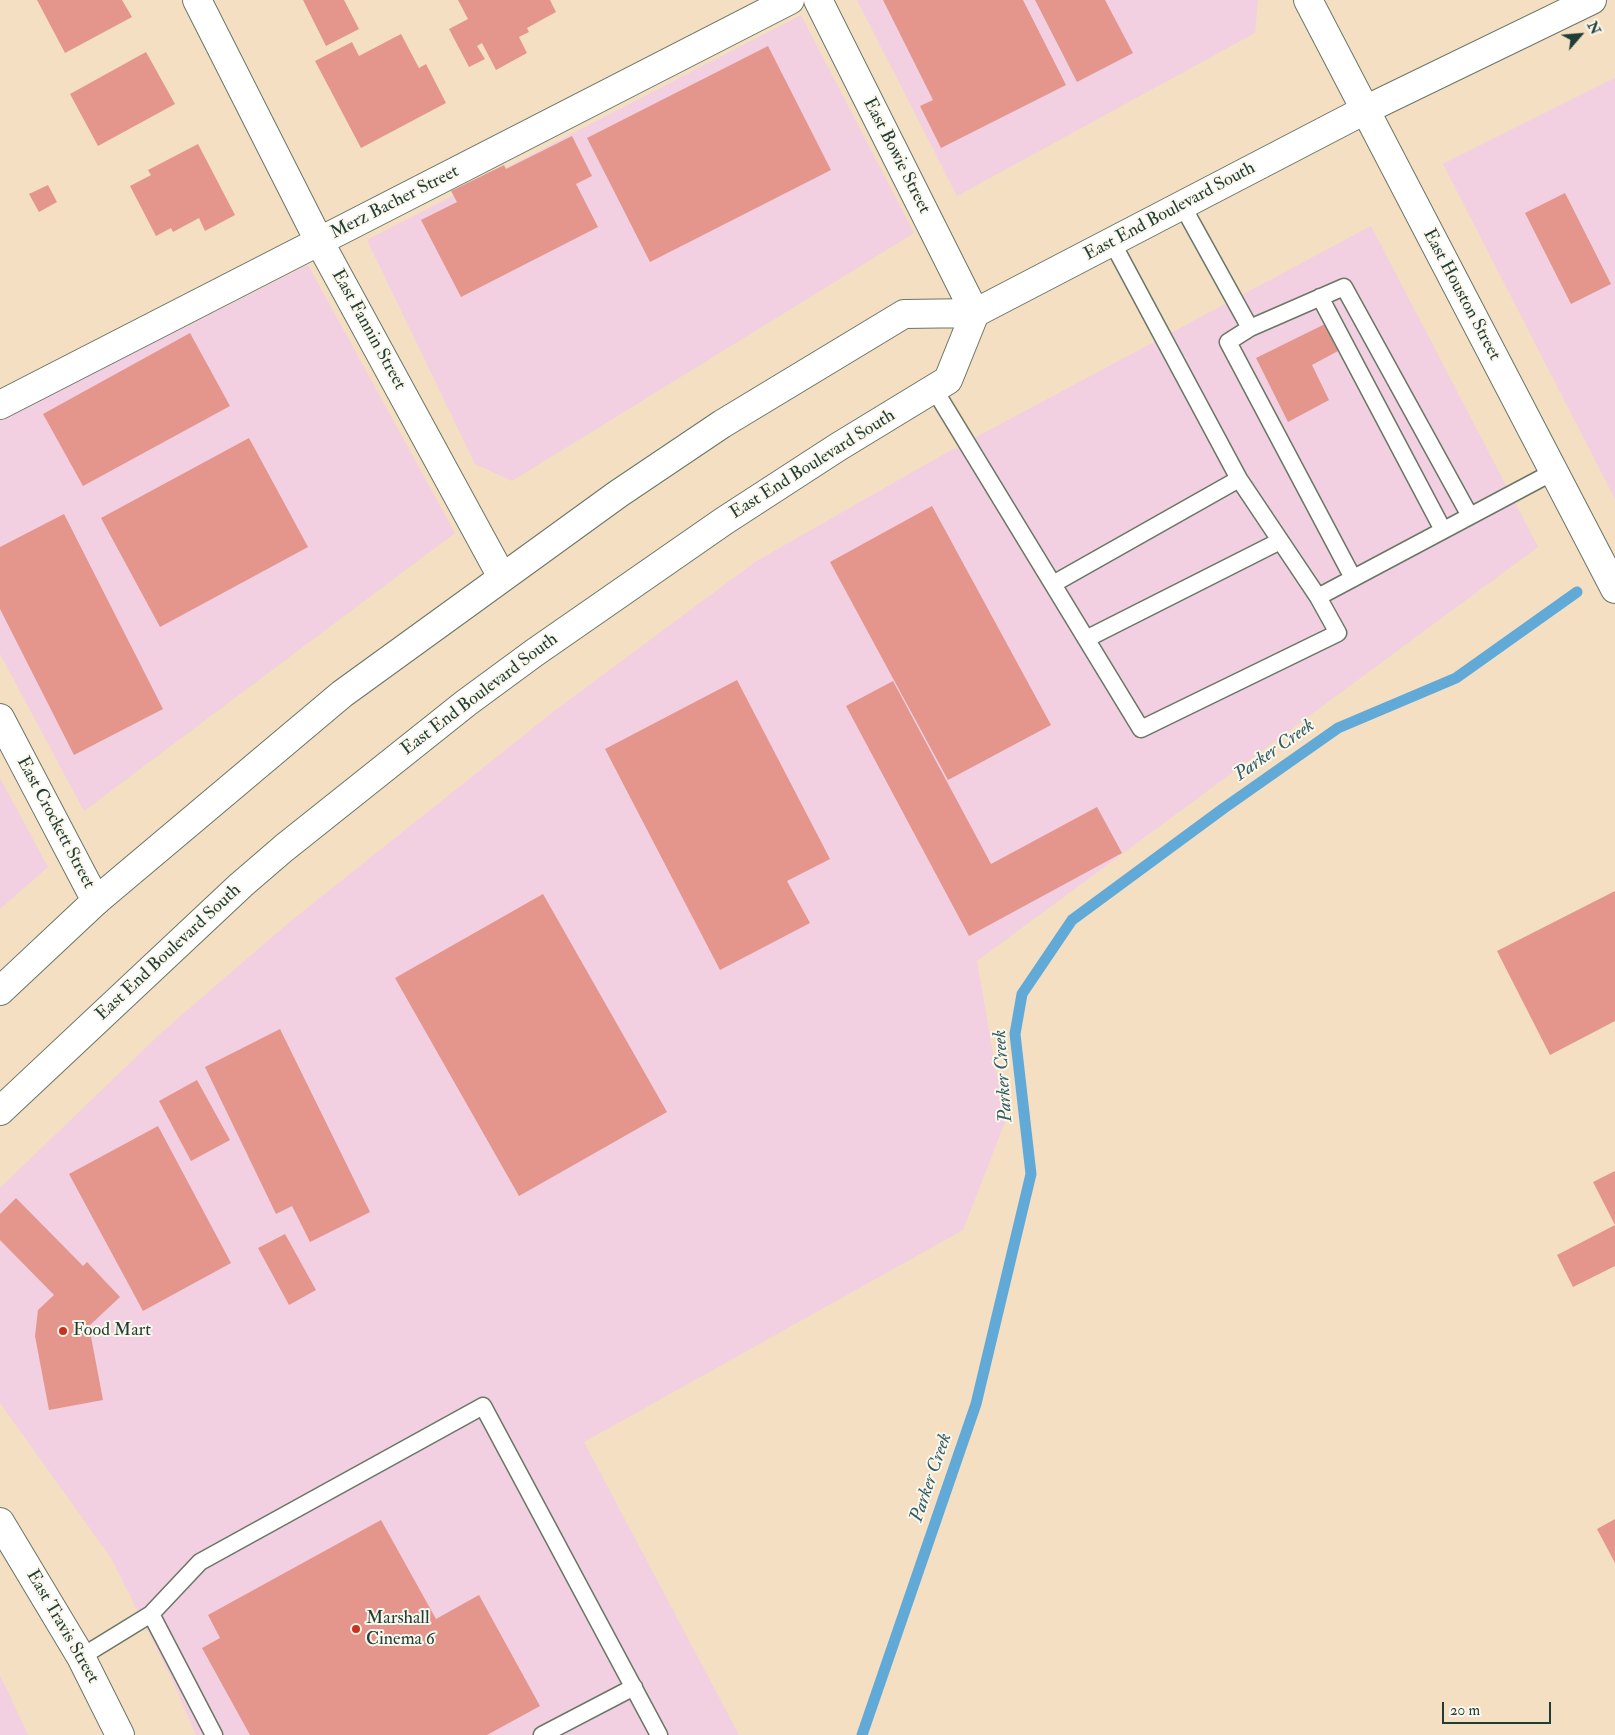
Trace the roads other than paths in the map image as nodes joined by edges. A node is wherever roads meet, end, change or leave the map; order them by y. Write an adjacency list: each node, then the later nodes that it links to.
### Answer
1 (197, 0): 8 (main road, East Fannin Street)
2 (790, 0): 8 (main road, Merz Bacher Street)
3 (818, 0): 11 (main road, East Bowie Street)
4 (1308, 0): 6 (main road, East Houston Street)
5 (1592, 0): 6 (main road, East End Boulevard South)
6 (1365, 110): 7 (main road, East End Boulevard South); 15 (main road, East Houston Street)
7 (1182, 205): 9 (main road, East End Boulevard South); 12 (lane)
8 (320, 241): 14 (main road, Merz Bacher Street); 20 (main road, East Fannin Street)
9 (1112, 242): 11 (main road, East End Boulevard South); 16 (lane)
10 (1320, 298): 12 (lane); 17 (lane); 18 (lane)
11 (975, 313): 13 (main road, East End Boulevard South); 20 (main road, East End Boulevard South)
12 (1250, 328): 21 (lane)
13 (934, 389): 22 (lane); 29 (main road, East End Boulevard South)
14 (0, 405)
15 (1554, 472): 17 (lane); 23 (main road, East Houston Street)
16 (1238, 479): 19 (lane); 22 (lane)
17 (1470, 516): 18 (lane)
18 (1443, 530): 21 (lane)
19 (1280, 541): 24 (lane); 25 (lane)
20 (502, 577): 27 (main road, East End Boulevard South)
21 (1353, 578): 24 (lane)
22 (1053, 584): 25 (lane)
23 (1615, 589)
24 (1318, 597): 25 (lane)
25 (1086, 639)
26 (0, 718): 27 (main road, East Crockett Street)
27 (96, 901): 28 (main road, East End Boulevard South)
28 (0, 991)
29 (0, 1112)
30 (0, 1522): 32 (main road, East Travis Street)
31 (150, 1614): 32 (lane); 33 (lane); 35 (lane)
32 (81, 1657): 34 (main road, East Travis Street)
33 (634, 1687): 36 (lane); 37 (lane)
34 (120, 1735)
35 (214, 1735)
36 (542, 1735)
37 (659, 1735)

